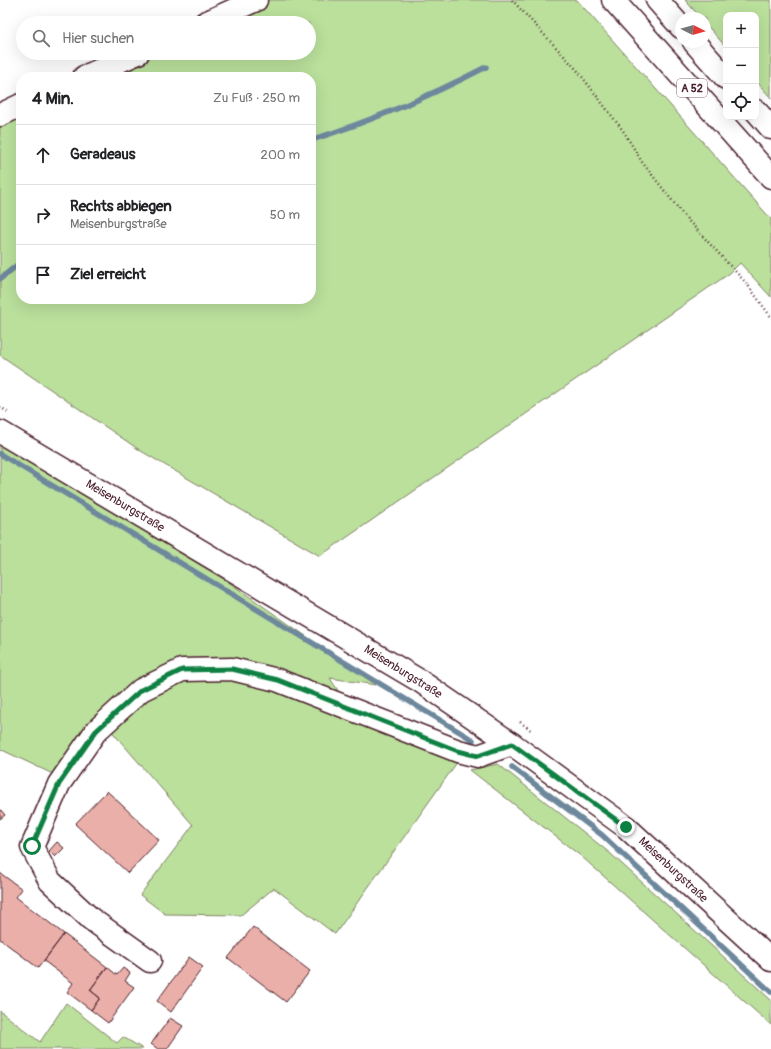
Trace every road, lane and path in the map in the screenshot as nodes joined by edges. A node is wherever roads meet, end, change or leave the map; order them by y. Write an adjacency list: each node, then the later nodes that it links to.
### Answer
1 (256, 0): 5 (main road)
2 (512, 0): 16 (path)
3 (613, 0): 15 (main road, A 52)
4 (656, 0): 6 (main road)
5 (221, 16)
6 (675, 21)
7 (699, 48): 10 (main road, A 52)
8 (122, 60): 9 (main road)
9 (95, 72)
10 (723, 75)
11 (16, 107): 13 (main road)
12 (759, 114): 14 (main road)
13 (0, 115)
14 (771, 128)
15 (771, 177)
16 (771, 316)
17 (0, 432): 18 (main road, Meisenburgstraße)
18 (512, 744): 19 (main road, Meisenburgstraße); 20 (main road)
19 (771, 960)
20 (150, 961)

